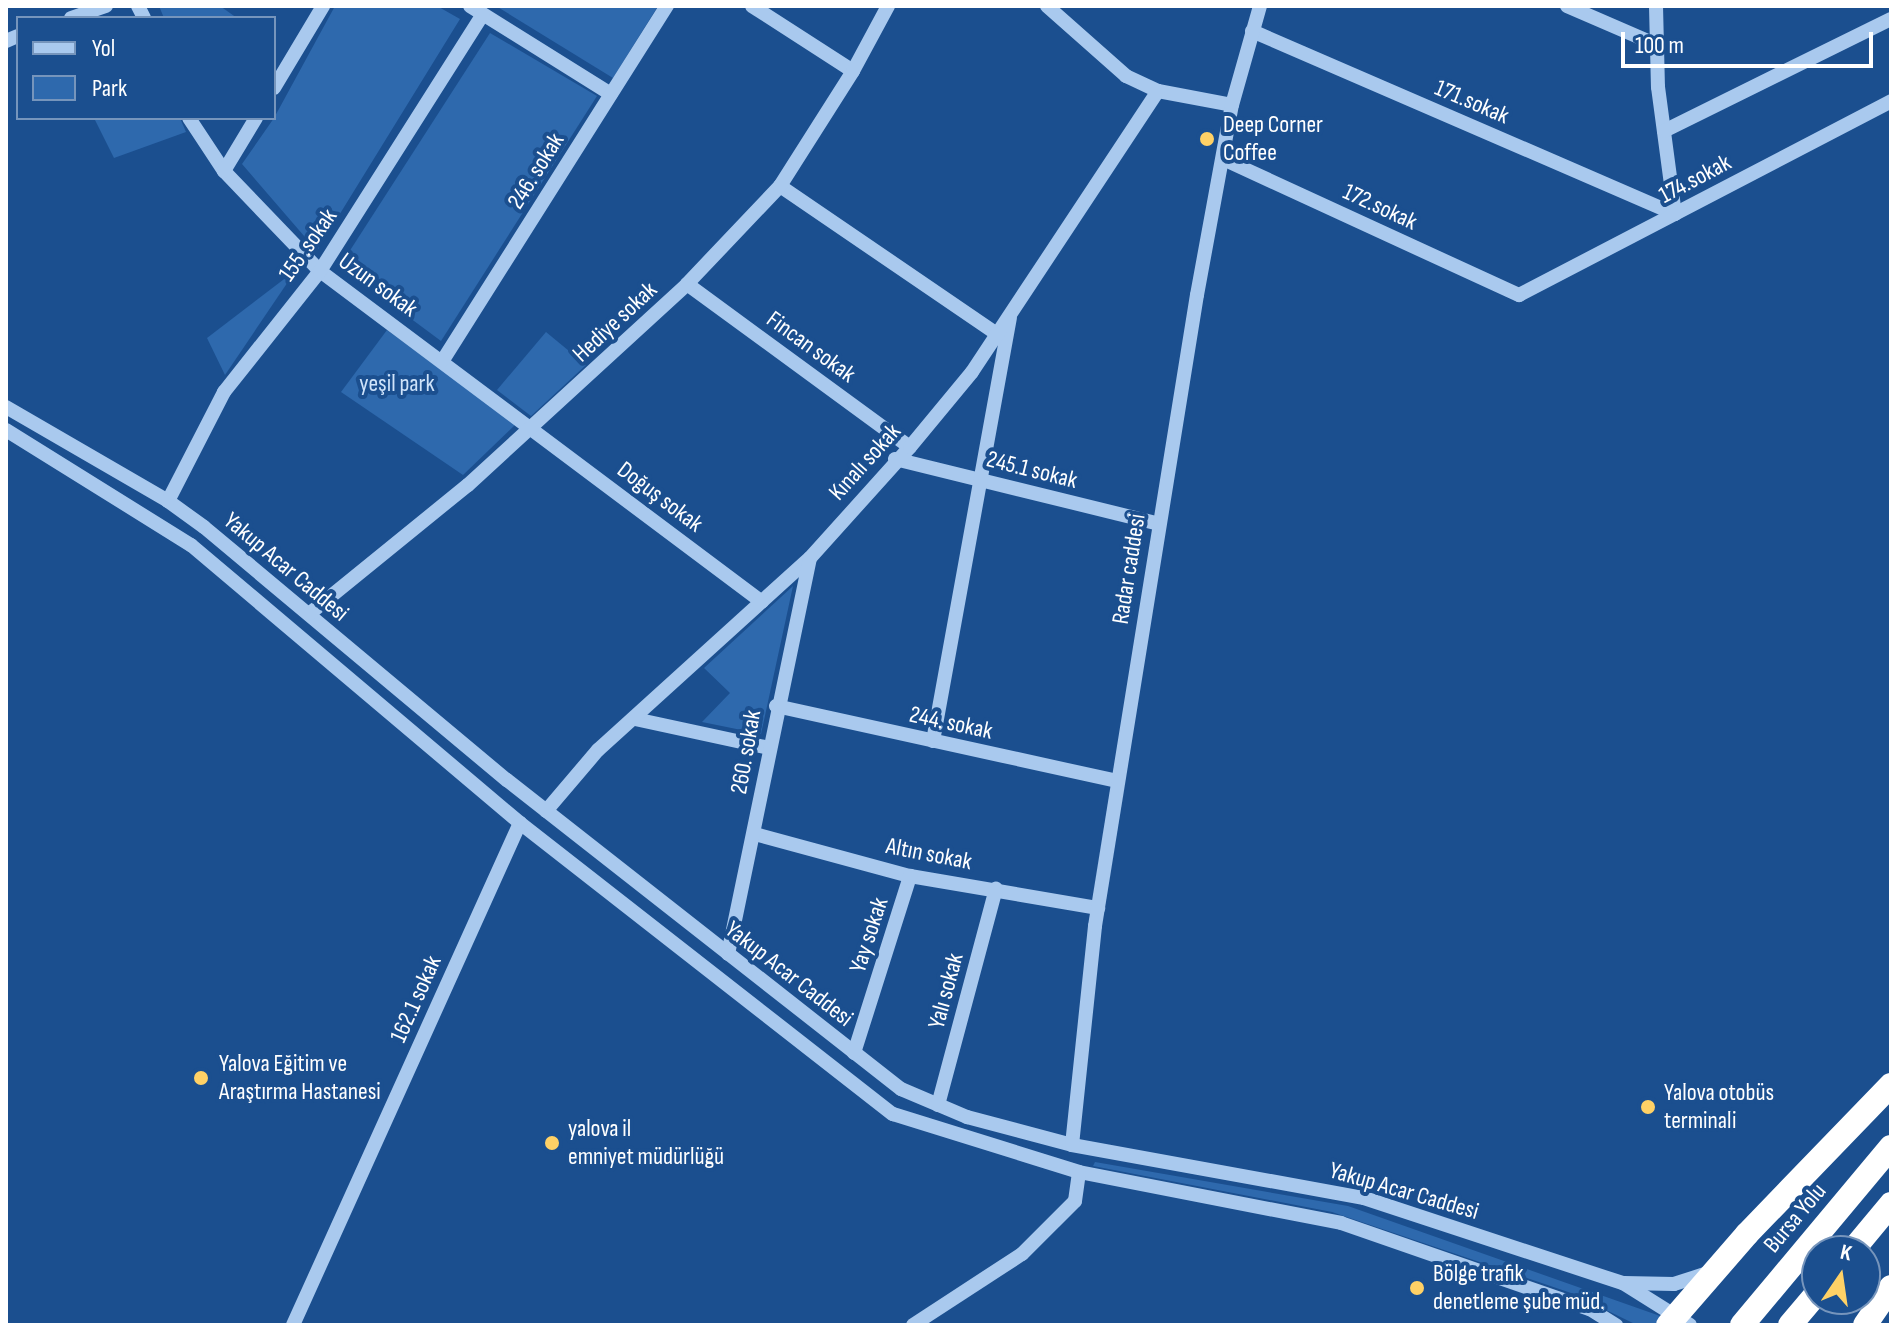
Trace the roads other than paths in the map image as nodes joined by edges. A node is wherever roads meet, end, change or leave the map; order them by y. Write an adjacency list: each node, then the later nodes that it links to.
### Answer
1 (106, 6): 12 (street)
2 (323, 6): 17 (street)
3 (470, 6): 11 (street)
4 (667, 6): 19 (street, 246. sokak)
5 (752, 6): 16 (street)
6 (888, 6): 16 (street, Hediye sokak)
7 (1047, 6): 18 (street)
8 (1260, 6): 14 (street, Radar caddesi)
9 (1567, 6): 15 (street)
10 (1656, 6): 15 (street)
11 (483, 14): 19 (street); 29 (street, 155 .sokak)
12 (77, 16)
13 (1891, 19): 24 (street)
14 (1252, 31): 21 (street, Radar caddesi); 28 (street, 171.sokak)
15 (1655, 44): 24 (street)
16 (853, 71): 27 (street, Hediye sokak)
17 (276, 85)
18 (1158, 91): 21 (street); 32 (street, Kınalı sokak)
19 (611, 94): 34 (street, 246. sokak)
20 (1891, 101): 28 (street, 174.sokak)
21 (1232, 105): 25 (street, Radar caddesi)
22 (190, 120): 26 (street, Uzun sokak)
23 (255, 120): 26 (street)
24 (1664, 131): 28 (street)
25 (1223, 159): 31 (street, 172.sokak); 42 (street, Radar caddesi)
26 (224, 171): 29 (street, Uzun sokak)
27 (780, 186): 30 (street, Hediye sokak); 33 (street)
28 (1675, 214): 31 (street, 174.sokak)
29 (320, 271): 34 (street, Uzun sokak); 41 (street, 155 .sokak)
30 (687, 284): 36 (street, Hediye sokak); 38 (street, Fincan sokak)
31 (1519, 295)
32 (1010, 313): 33 (street, Kınalı sokak); 40 (street)
33 (997, 334): 38 (street, Kınalı sokak)
34 (443, 360): 36 (street, Uzun sokak)
35 (6, 407): 41 (street, Yakup Acar Caddesi)
36 (532, 428): 44 (street, Doğuş sokak); 45 (street, Hediye sokak)
37 (6, 430): 52 (street, Yakup Acar Caddesi)
38 (910, 447): 39 (street, Kınalı sokak)
39 (895, 459): 40 (street, 245.1 sokak); 43 (street, Kınalı sokak)
40 (983, 481): 42 (street, 245.1 sokak); 48 (street)
41 (168, 501): 45 (street, Yakup Acar Caddesi)
42 (1159, 524): 50 (street, Radar caddesi)
43 (810, 558): 44 (street, Kınalı sokak); 46 (street, 260. sokak)
44 (762, 602): 47 (street, Kınalı sokak)
45 (309, 614): 51 (street, Yakup Acar Caddesi)
46 (776, 706): 48 (street, 244. sokak); 49 (street, 260. sokak)
47 (635, 719): 49 (street); 51 (street, Kınalı sokak)
48 (933, 741): 50 (street, 244. sokak)
49 (769, 748): 53 (street, 260. sokak)
50 (1117, 781): 56 (street, Radar caddesi)
51 (546, 811): 57 (street, Yakup Acar Caddesi)
52 (520, 823): 63 (street, Yakup Acar Caddesi); 71 (street, 162.1 sokak)
53 (755, 834): 54 (street, Altın sokak); 57 (street, 260. sokak)
54 (910, 876): 55 (street, Altın sokak); 58 (street, Yay sokak)
55 (996, 889): 56 (street, Altın sokak); 60 (street, Yalı sokak)
56 (1098, 908): 61 (street, Radar caddesi)
57 (728, 954): 58 (street, Yakup Acar Caddesi)
58 (854, 1053): 60 (street, Yakup Acar Caddesi)
59 (1891, 1085): 66 (highway)
60 (938, 1105): 61 (street, Yakup Acar Caddesi)
61 (1072, 1145): 67 (street, Yakup Acar Caddesi)
62 (1891, 1147): 73 (highway, Bursa Yolu)
63 (1079, 1172): 70 (street, Yakup Acar Caddesi); 72 (street)
64 (1891, 1204): 65 (highway)
65 (1865, 1235)
66 (1714, 1270): 67 (street); 69 (highway)
67 (1623, 1283): 69 (street, Yakup Acar Caddesi)
68 (1891, 1287): 74 (highway)
69 (1677, 1321)
70 (1613, 1324)
71 (293, 1325)
72 (913, 1325)
73 (1742, 1325)
74 (1865, 1325)

